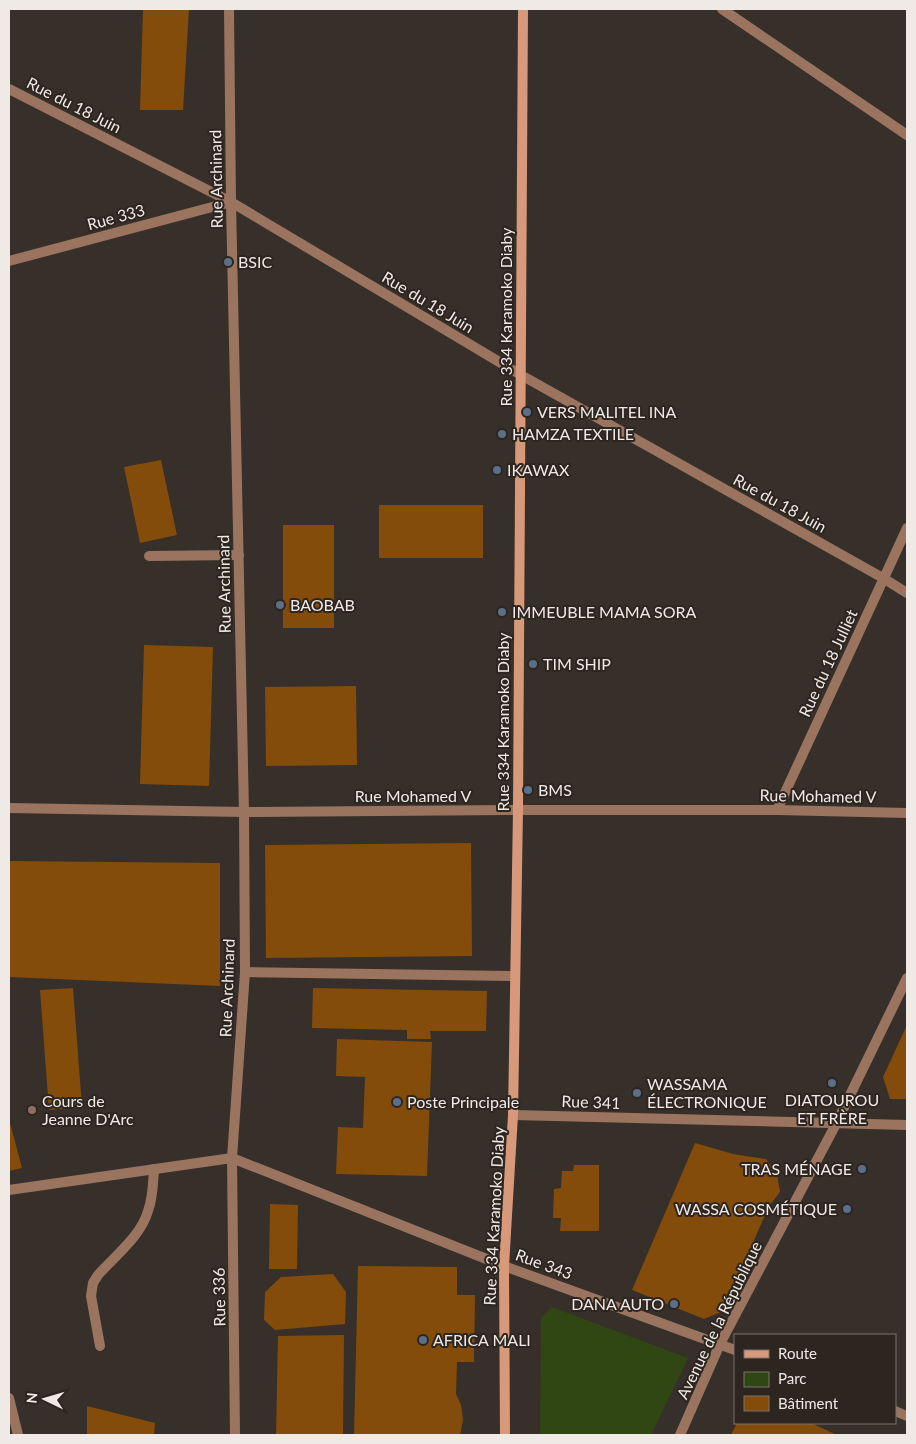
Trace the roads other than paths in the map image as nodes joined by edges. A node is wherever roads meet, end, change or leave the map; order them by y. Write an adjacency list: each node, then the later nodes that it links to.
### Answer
1 (229, 9): 8 (street, Rue Archinard)
2 (523, 9): 10 (main road, Rue 334 Karamoko Diaby)
3 (722, 9): 7 (street)
4 (9, 89): 5 (street, Rue du 18 Juin)
5 (23, 97): 6 (street); 8 (street, Rue du 18 Juin)
6 (9, 100)
7 (907, 135)
8 (231, 202): 9 (street, Rue 333); 10 (street, Rue du 18 Juin); 12 (street, Rue Archinard)
9 (9, 261)
10 (521, 375): 14 (street, Rue du 18 Juin); 17 (main road, Rue 334 Karamoko Diaby)
11 (907, 528): 14 (street, Rue du 18 Julliet)
12 (238, 555): 13 (street); 19 (street, Rue Archinard)
13 (149, 556)
14 (883, 578): 15 (street, Rue du 18 Juin); 18 (street, Rue du 18 Julliet)
15 (907, 593)
16 (9, 808): 19 (street, Rue Mohamed V)
17 (518, 810): 18 (street, Rue Mohamed V); 19 (street, Rue Mohamed V); 22 (main road, Rue 334 Karamoko Diaby)
18 (777, 810): 20 (street, Rue Mohamed V)
19 (244, 812): 21 (street, Rue Archinard)
20 (907, 813)
21 (245, 972): 22 (street); 27 (street, Rue Archinard)
22 (515, 976): 24 (main road, Rue 334 Karamoko Diaby)
23 (907, 978): 25 (street, Avenue de la République)
24 (513, 1115): 25 (street, Rue 341); 30 (main road, Rue 334 Karamoko Diaby)
25 (836, 1124): 26 (street, Rue 341); 31 (street, Avenue de la République)
26 (907, 1125)
27 (232, 1158): 28 (street); 30 (street, Rue 343); 36 (street, Rue 336)
28 (154, 1169): 29 (street); 32 (street)
29 (9, 1190)
30 (504, 1266): 31 (street, Rue 343); 37 (main road, Rue 334 Karamoko Diaby)
31 (720, 1344): 33 (street, Rue 343); 38 (street, Avenue de la République)
32 (100, 1346)
33 (734, 1350)
34 (9, 1398): 35 (street)
35 (18, 1435)
36 (235, 1435)
37 (504, 1435)
38 (680, 1435)

